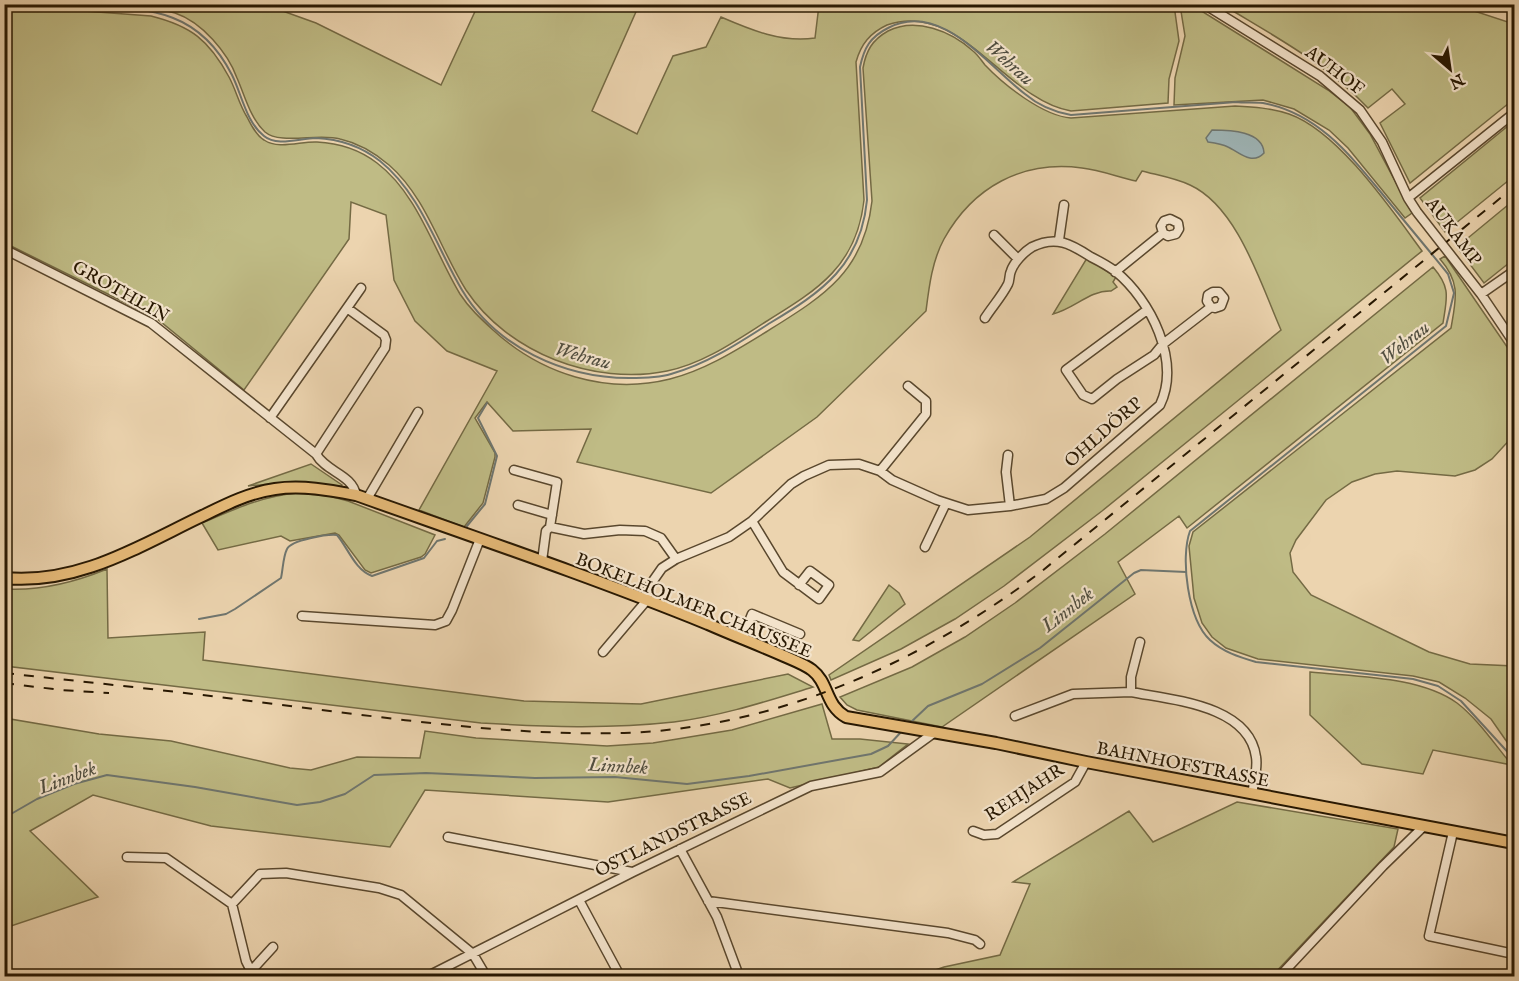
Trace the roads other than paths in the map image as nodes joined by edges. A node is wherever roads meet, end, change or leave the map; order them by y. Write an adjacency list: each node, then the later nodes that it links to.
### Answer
1 (1204, 4): 3 (street, AUHOF)
2 (1515, 113): 3 (street)
3 (1408, 198): 13 (street, AUKAMP)
4 (1064, 205): 7 (street)
5 (1164, 233): 10 (street)
6 (994, 236): 9 (street)
7 (1059, 240): 9 (street); 10 (street, OHLDÖRP)
8 (4, 249): 22 (street, GROTHLIN)
9 (1018, 259): 17 (street)
10 (1115, 272): 16 (street, OHLDÖRP)
11 (1514, 272): 13 (street)
12 (361, 288): 15 (street)
13 (1481, 294): 18 (street, AUKAMP)
14 (1211, 307): 19 (street, OHLDÖRP)
15 (347, 308): 22 (street); 23 (street)
16 (1147, 310): 19 (street, OHLDÖRP); 19 (street, OHLDÖRP)
17 (985, 318)
18 (1515, 343)
19 (1163, 344): 30 (street, OHLDÖRP)
20 (908, 386): 26 (street)
21 (418, 412): 27 (street)
22 (270, 418): 23 (street, GROTHLIN)
23 (316, 454): 27 (street, GROTHLIN)
24 (1008, 455): 30 (street)
25 (514, 470): 31 (street)
26 (880, 471): 28 (street, OHLDÖRP); 32 (street, OHLDÖRP)
27 (366, 498): 34 (main road, BOKELHOLMER CHAUSSEE); 38 (main road, BOKELHOLMER CHAUSSEE)
28 (946, 503): 30 (street, OHLDÖRP); 35 (street)
29 (518, 505): 31 (street)
30 (1010, 506)
31 (552, 515): 33 (street)
32 (752, 521): 36 (street, OHLDÖRP); 39 (street)
33 (550, 527): 36 (street); 37 (street)
34 (480, 539): 37 (main road, BOKELHOLMER CHAUSSEE); 41 (street)
35 (925, 547)
36 (676, 559): 40 (street, OHLDÖRP)
37 (542, 561): 40 (main road, BOKELHOLMER CHAUSSEE)
38 (4, 578)
39 (799, 585)
40 (647, 600): 43 (main road, BOKELHOLMER CHAUSSEE); 45 (street, OHLDÖRP)
41 (302, 616)
42 (800, 634): 43 (street)
43 (742, 639): 48 (main road, BOKELHOLMER CHAUSSEE)
44 (1140, 642): 46 (street)
45 (603, 652)
46 (1131, 692): 47 (street); 51 (street)
47 (1015, 716)
48 (846, 717): 49 (main road, BAHNHOFSTRASSE)
49 (934, 732): 50 (main road, BAHNHOFSTRASSE); 57 (street, OSTLANDSTRASSE)
50 (1086, 762): 51 (main road, BAHNHOFSTRASSE); 53 (street, REHJAHR)
51 (1252, 794): 52 (main road, BAHNHOFSTRASSE)
52 (1423, 827): 54 (main road, BAHNHOFSTRASSE); 72 (street)
53 (973, 831)
54 (1453, 832): 56 (main road, BAHNHOFSTRASSE); 66 (street)
55 (448, 837): 59 (street)
56 (1515, 843)
57 (681, 849): 59 (street, OSTLANDSTRASSE); 61 (street)
58 (127, 857): 62 (street)
59 (633, 872): 60 (street, OSTLANDSTRASSE)
60 (579, 900): 65 (street, OSTLANDSTRASSE); 70 (street)
61 (708, 901): 63 (street); 71 (street)
62 (232, 904): 65 (street); 67 (street)
63 (978, 942)
64 (273, 947): 67 (street)
65 (472, 954): 68 (street, OSTLANDSTRASSE); 69 (street)
66 (1515, 954)
67 (253, 974)
68 (428, 976)
69 (486, 976)
70 (620, 976)
71 (739, 976)
72 (1280, 976)

